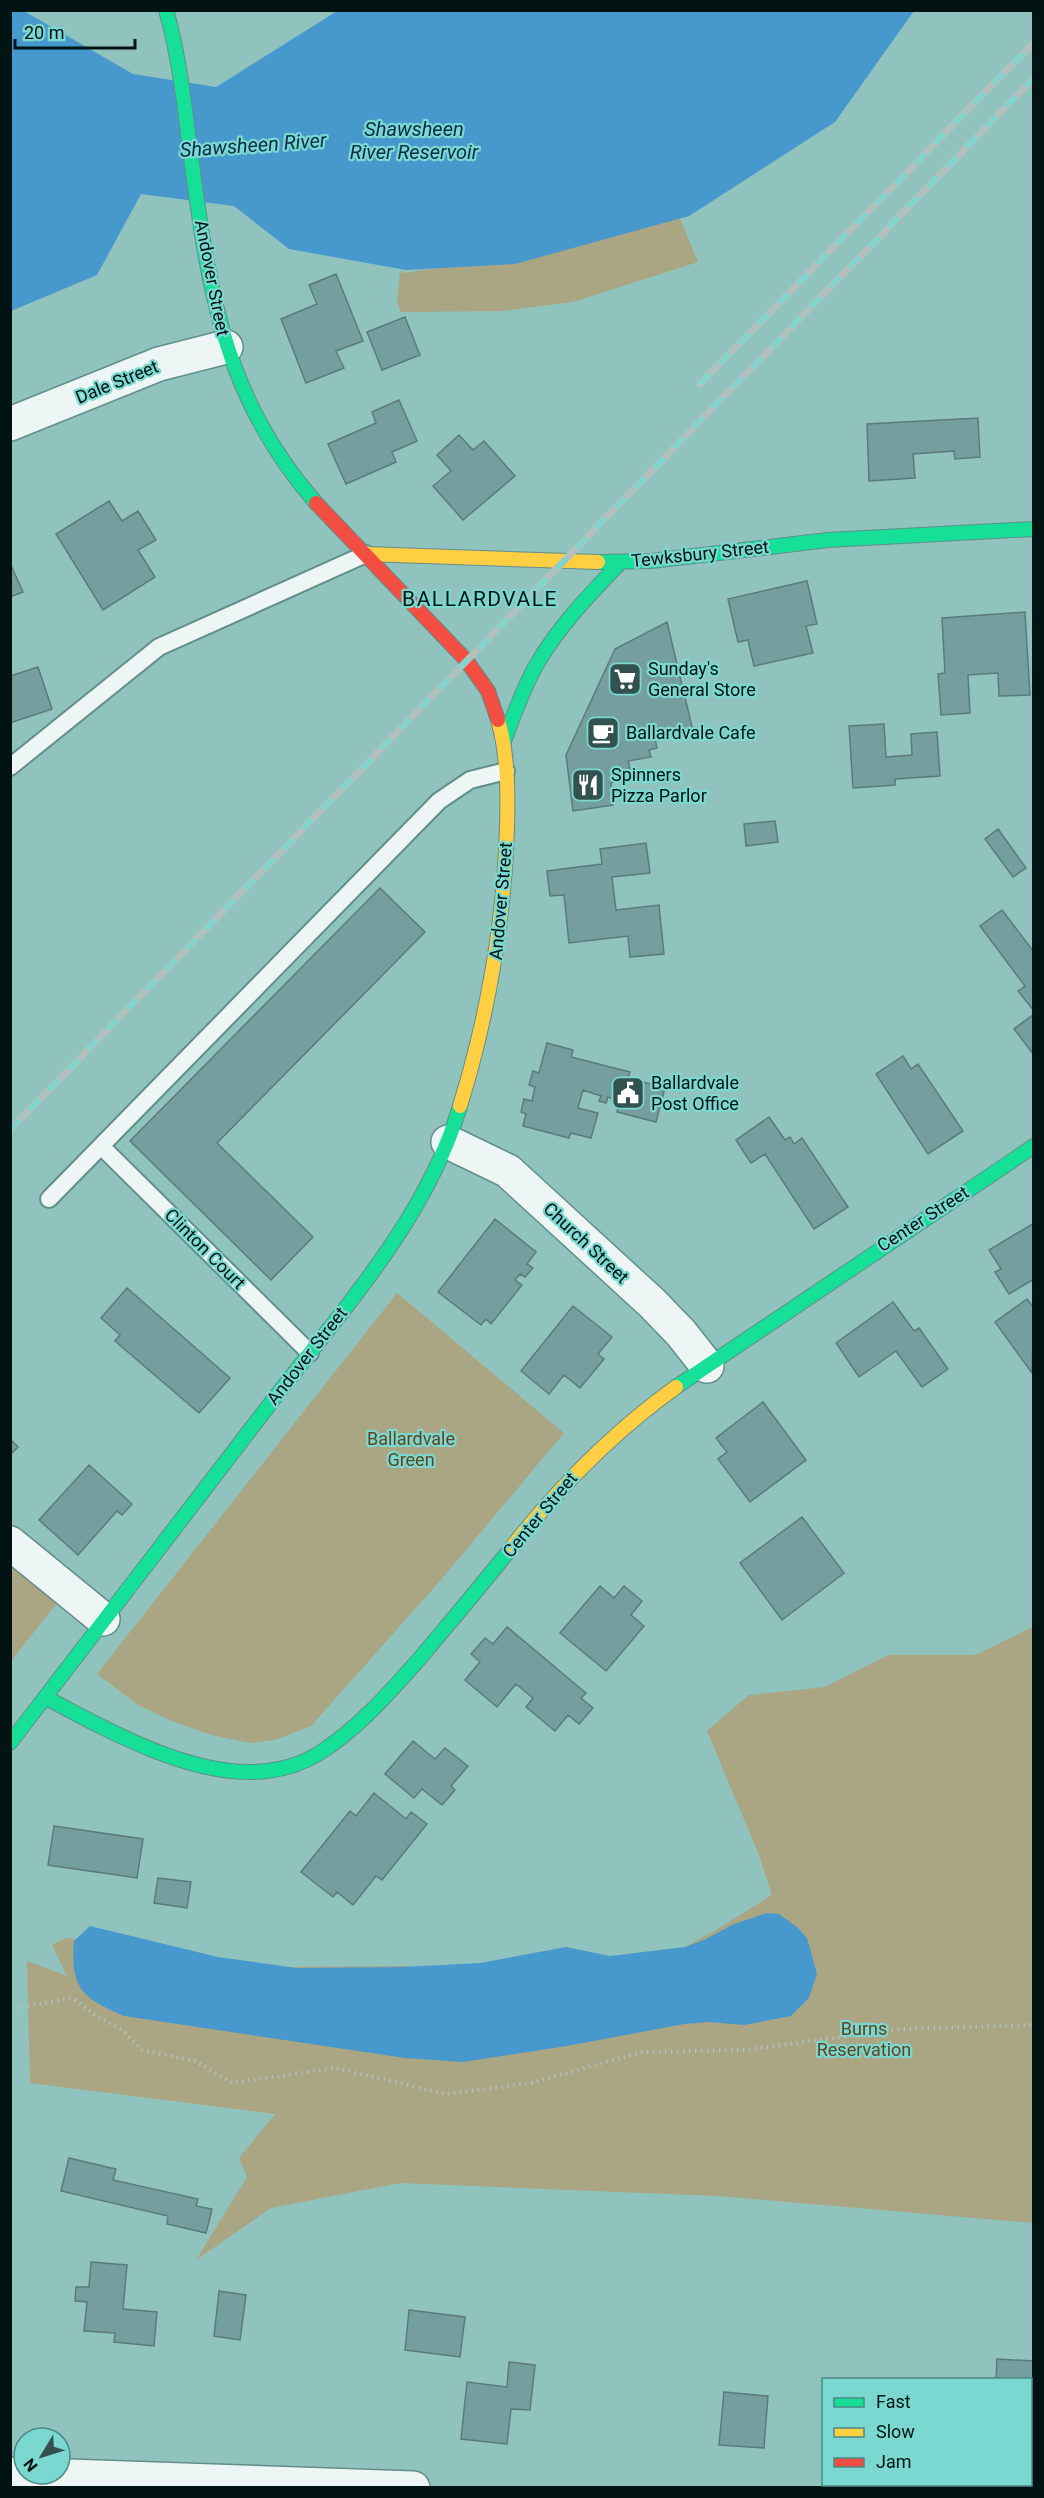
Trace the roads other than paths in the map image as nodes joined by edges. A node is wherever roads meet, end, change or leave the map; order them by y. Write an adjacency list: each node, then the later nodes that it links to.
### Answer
1 (172, 12): 2 (street, Andover Street)
2 (226, 347): 3 (street, Dale Street); 5 (street, Andover Street)
3 (10, 424)
4 (1034, 529): 6 (street, Tewksbury Street)
5 (366, 554): 6 (street, Tewksbury Street); 7 (street, Andover Street); 8 (lane)
6 (620, 563): 7 (street)
7 (504, 741): 9 (street, Andover Street)
8 (10, 767)
9 (506, 771): 10 (street, Andover Street); 11 (lane)
10 (448, 1142): 14 (street, Andover Street); 15 (street, Church Street)
11 (101, 1146): 13 (lane); 14 (lane, Clinton Court)
12 (1034, 1146): 15 (street, Center Street)
13 (49, 1198)
14 (310, 1353): 17 (street, Andover Street)
15 (707, 1366): 18 (street, Center Street)
16 (10, 1543): 17 (street)
17 (103, 1619): 18 (street, Andover Street)
18 (45, 1697): 19 (street, Andover Street)
19 (10, 1743)
20 (10, 2474): 21 (street)
21 (413, 2487)

